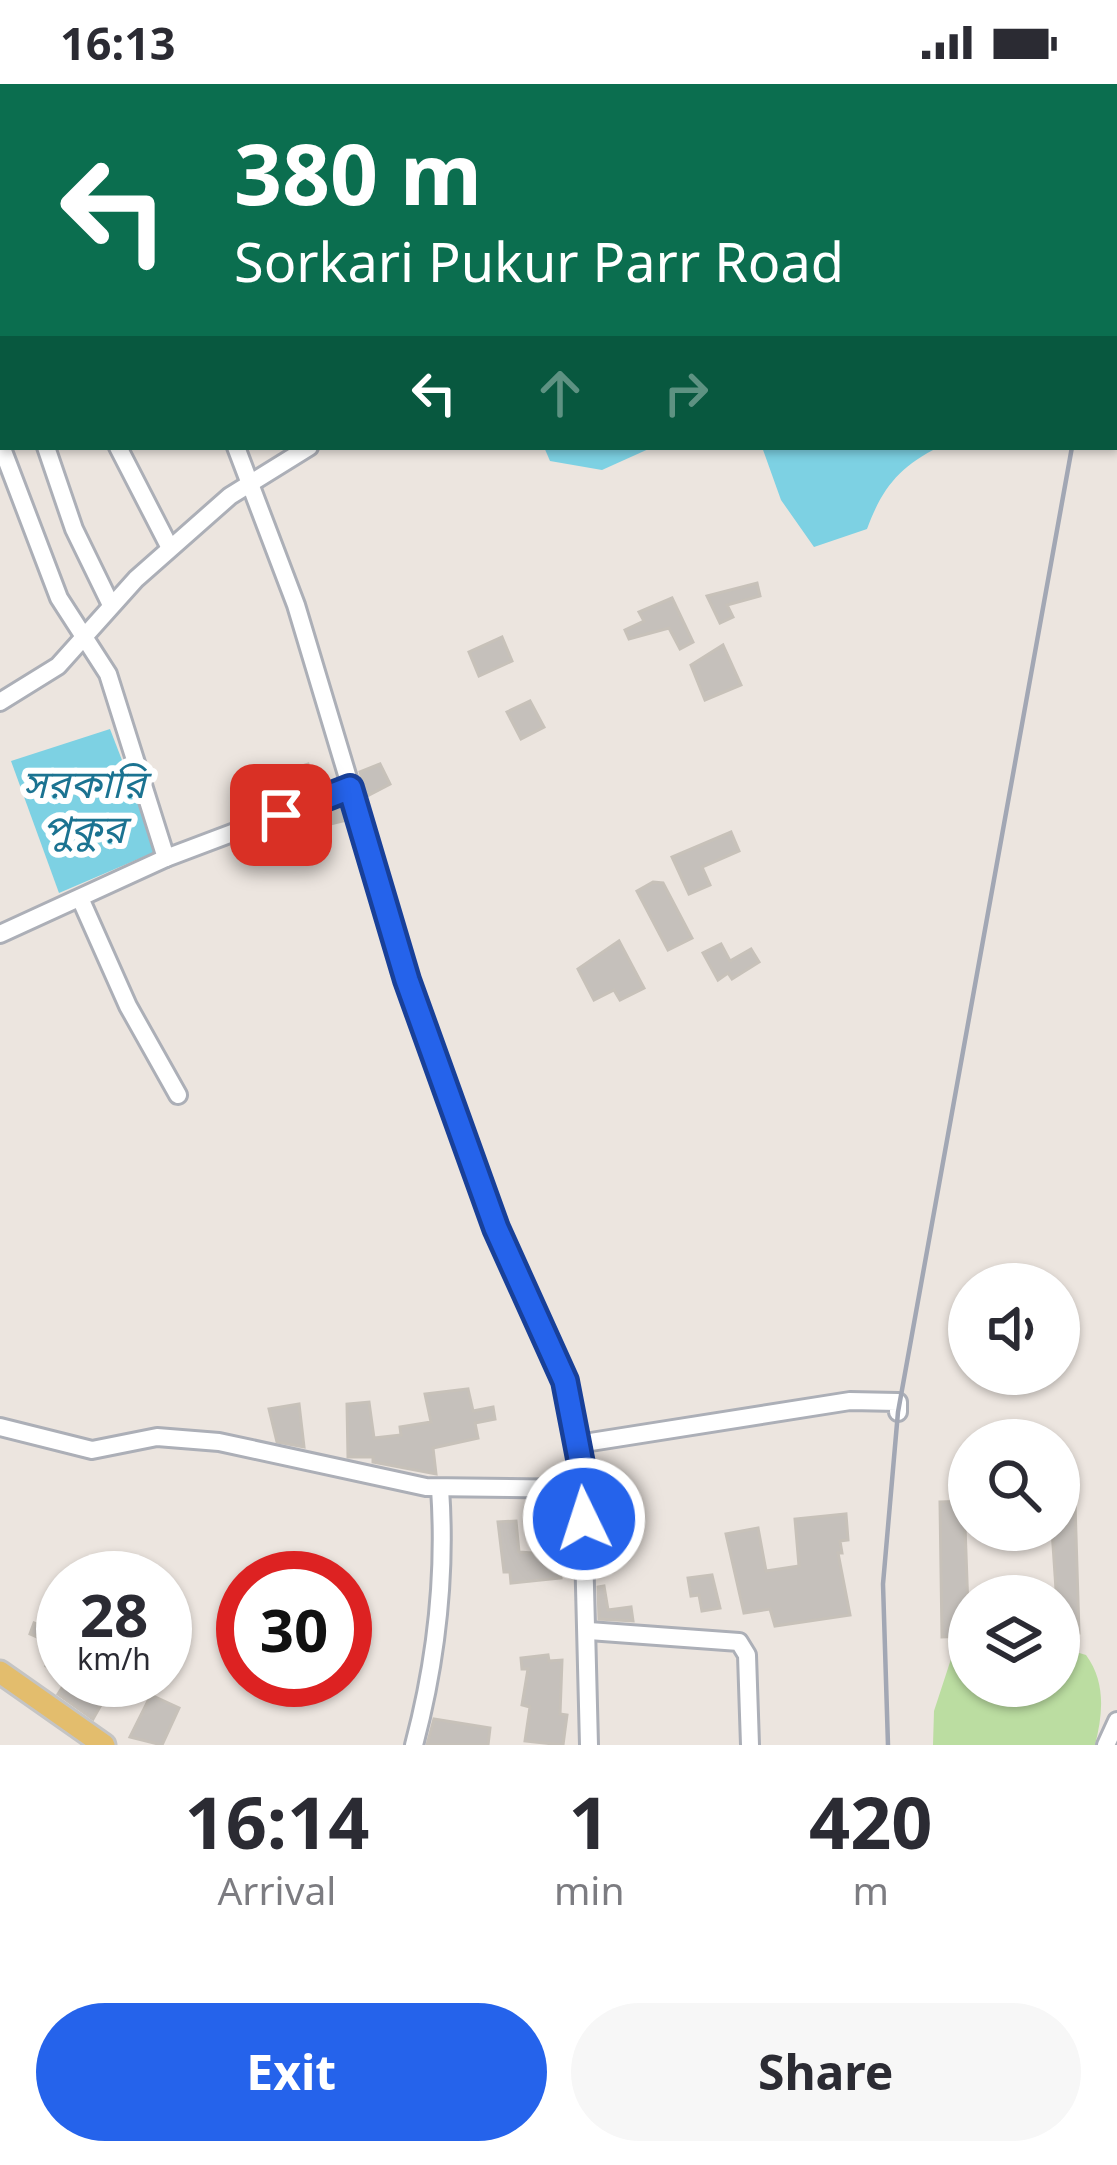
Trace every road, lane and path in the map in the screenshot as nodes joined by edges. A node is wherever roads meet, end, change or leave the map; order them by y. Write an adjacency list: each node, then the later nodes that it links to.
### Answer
1 (3, 450): 9 (street)
2 (47, 450): 8 (street)
3 (119, 450): 7 (street)
4 (237, 450): 6 (street)
5 (304, 450): 6 (street)
6 (248, 487): 7 (street); 11 (street)
7 (170, 548): 8 (street)
8 (111, 604): 9 (street)
9 (83, 642): 10 (street); 12 (street)
10 (0, 702)
11 (350, 788): 12 (street); 18 (street)
12 (166, 858): 13 (street)
13 (80, 898): 14 (street); 15 (street)
14 (0, 934)
15 (178, 1095)
16 (898, 1412): 18 (street)
17 (0, 1427): 19 (street)
18 (578, 1444): 20 (street)
19 (440, 1488): 20 (street); 25 (street)
20 (583, 1489): 21 (street)
21 (590, 1631): 26 (street); 27 (street)
22 (0, 1672): 24 (main road)
23 (1117, 1721): 28 (street)
24 (104, 1745)
25 (414, 1745)
26 (589, 1745)
27 (750, 1745)
28 (1106, 1745)

